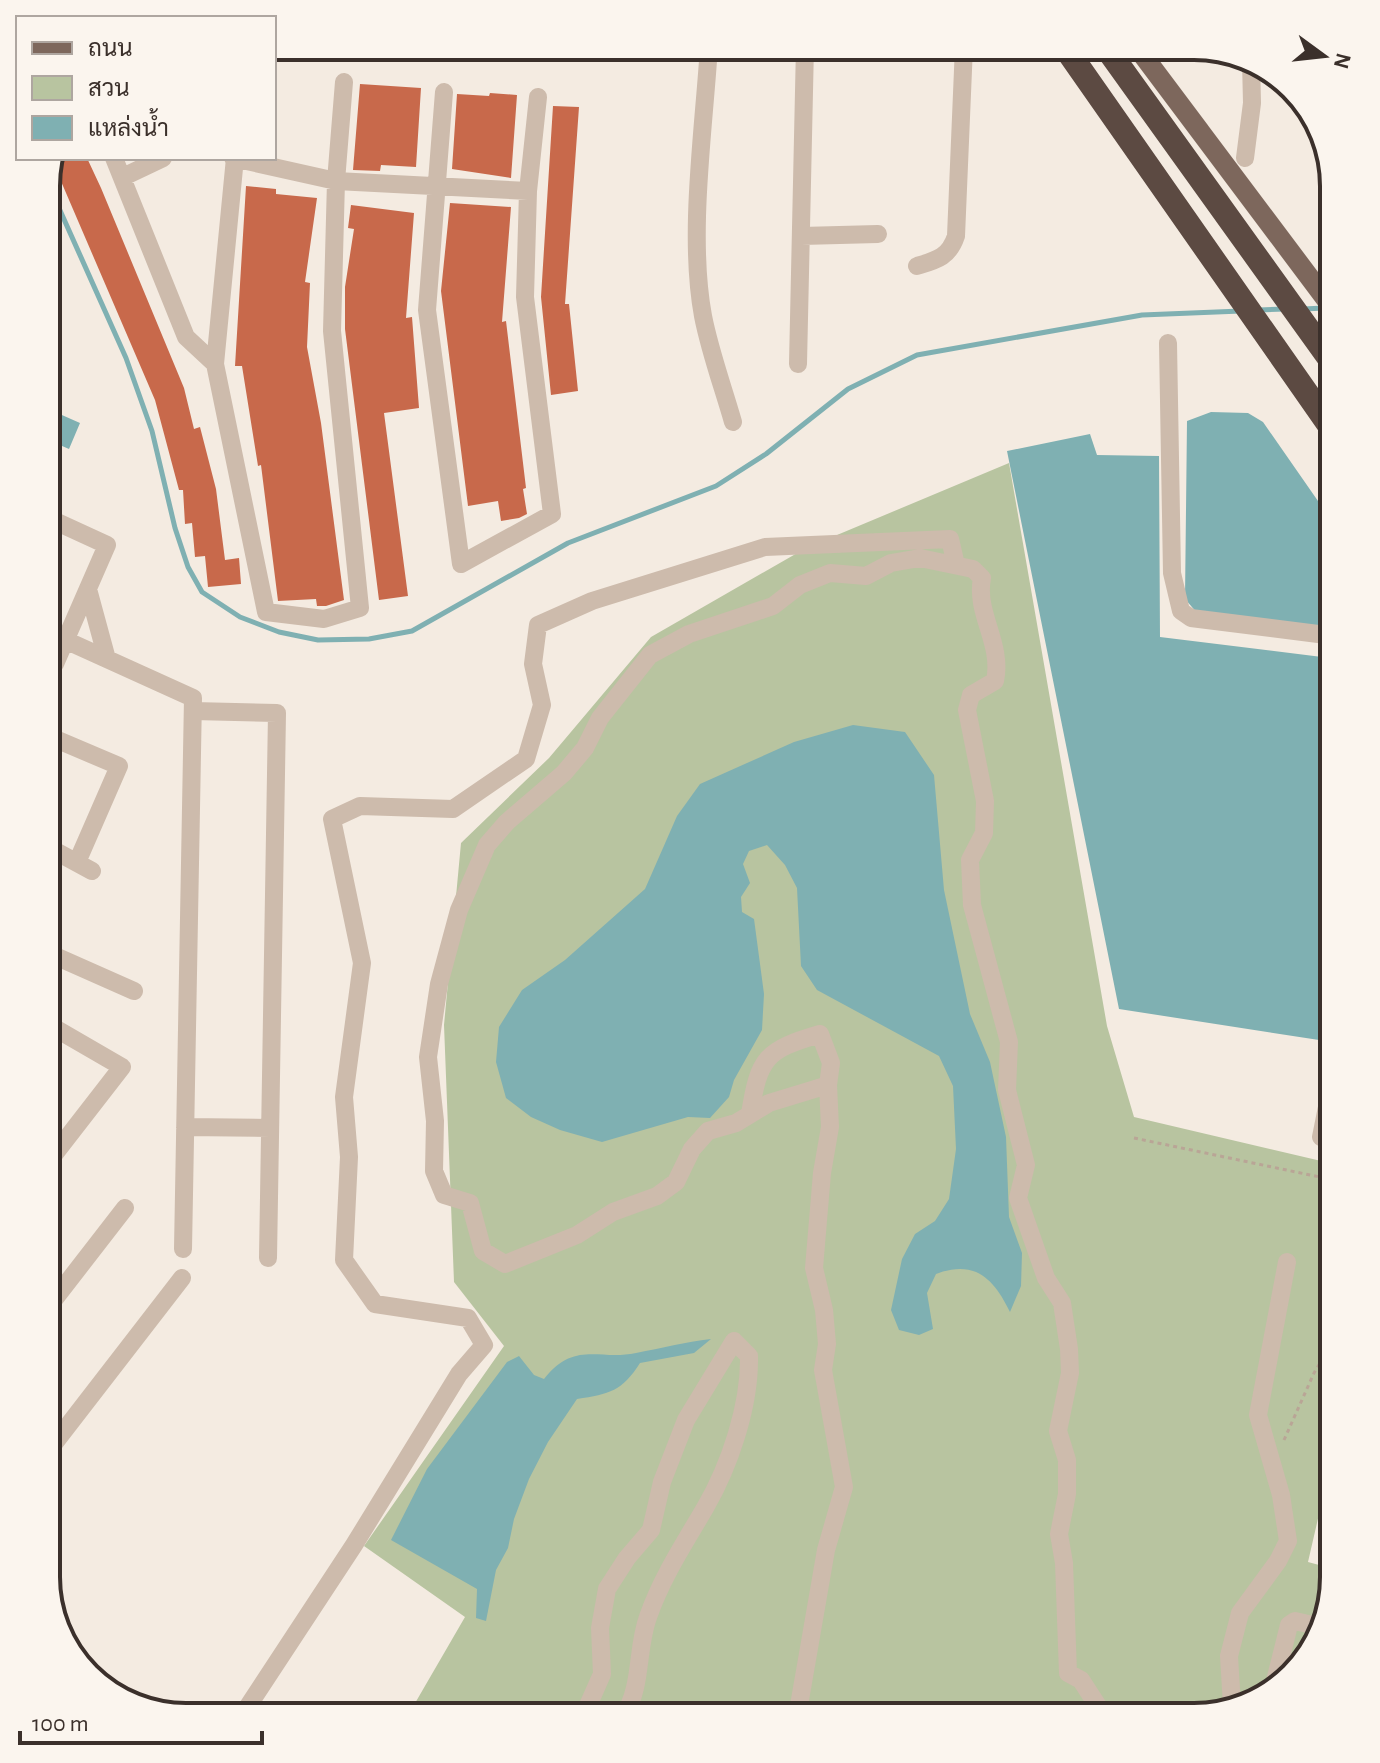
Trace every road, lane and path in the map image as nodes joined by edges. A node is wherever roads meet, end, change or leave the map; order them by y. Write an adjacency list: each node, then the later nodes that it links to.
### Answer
1 (708, 60): 29 (street)
2 (805, 60): 21 (street)
3 (963, 60): 22 (street)
4 (1074, 60): 28 (highway)
5 (1115, 60): 25 (highway)
6 (1147, 60): 23 (main road)
7 (1251, 74): 11 (street)
8 (344, 82): 17 (street)
9 (444, 92): 18 (street)
10 (538, 97): 19 (street)
11 (1245, 158)
12 (115, 160): 16 (street)
13 (159, 160): 16 (street)
14 (234, 160): 26 (street)
15 (243, 160): 17 (street)
16 (123, 177): 26 (street)
17 (336, 181): 18 (street); 26 (street)
18 (435, 186): 19 (street); 19 (street)
19 (528, 191)
20 (878, 234): 21 (street)
21 (801, 236): 27 (street)
22 (917, 266)
23 (1320, 291)
24 (1168, 343): 33 (street)
25 (1320, 345)
26 (215, 364)
27 (798, 364)
28 (1320, 411)
29 (733, 422)
30 (60, 523): 32 (street)
31 (956, 565): 44 (street); 62 (street); 66 (street)
32 (88, 589): 34 (street); 36 (street)
33 (1320, 634)
34 (65, 640): 35 (street); 36 (street)
35 (60, 652)
36 (107, 659): 37 (street)
37 (193, 711): 45 (street); 46 (street)
38 (60, 741): 39 (street)
39 (60, 853)
40 (60, 958): 41 (street)
41 (134, 991)
42 (60, 1031): 48 (street)
43 (828, 1085): 44 (street); 44 (street); 65 (street)
44 (750, 1114)
45 (185, 1127): 46 (street); 51 (street)
46 (270, 1128): 52 (street)
47 (1134, 1138): 49 (path)
48 (60, 1147)
49 (1320, 1177)
50 (125, 1208): 55 (street)
51 (183, 1249)
52 (268, 1258)
53 (1287, 1262): 58 (street)
54 (182, 1278): 57 (street)
55 (60, 1292)
56 (1320, 1367): 58 (path)
57 (60, 1436)
58 (1270, 1463): 61 (street)
59 (1310, 1625): 60 (street)
60 (1277, 1672)
61 (1233, 1697)
62 (250, 1703)
63 (589, 1703): 64 (street)
64 (631, 1703)
65 (799, 1703)
66 (1096, 1703)

